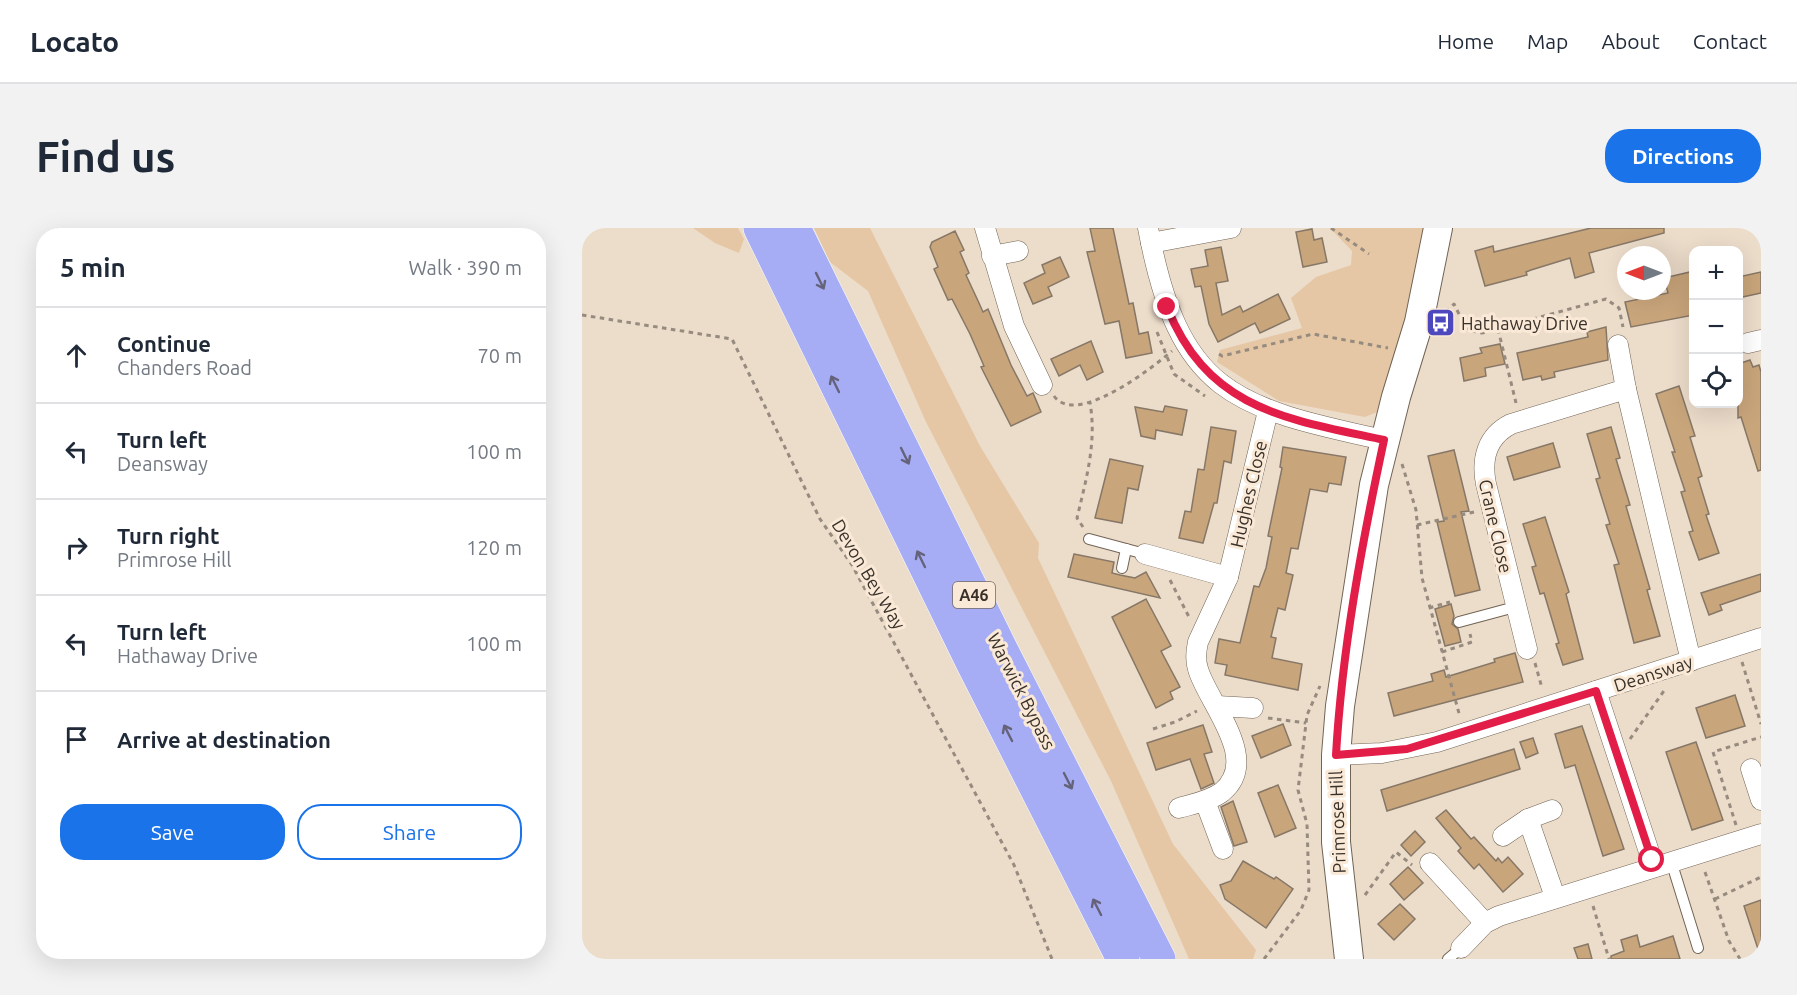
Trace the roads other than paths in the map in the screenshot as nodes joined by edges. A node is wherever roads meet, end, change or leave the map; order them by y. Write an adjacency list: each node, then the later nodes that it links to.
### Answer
1 (760, 228): 43 (highway, Warwick Bypass / A46, one-way to 1)
2 (794, 228): 44 (highway, Warwick Bypass / A46, one-way to 44)
3 (985, 228): 8 (street)
4 (1231, 228): 6 (street)
5 (1438, 228): 13 (street, Primrose Hill)
6 (1150, 236): 12 (street)
7 (1018, 251): 8 (street)
8 (992, 256): 10 (street)
9 (1621, 338): 11 (street)
10 (1042, 384)
11 (1626, 389): 19 (street, Crane Close); 23 (street)
12 (1268, 411): 13 (street); 18 (street, Hughes Close)
13 (1391, 449): 27 (street, Primrose Hill)
14 (1089, 539): 15 (lane)
15 (1126, 549): 16 (lane); 17 (lane)
16 (1145, 554): 18 (street)
17 (1122, 568)
18 (1228, 577): 25 (street, Hughes Close)
19 (1515, 607): 20 (lane); 22 (street, Crane Close)
20 (1462, 622)
21 (1761, 638): 23 (street, Deansway)
22 (1527, 649)
23 (1691, 661): 24 (street, Deansway)
24 (1596, 691): 27 (street, Deansway); 38 (street)
25 (1212, 705): 26 (street); 30 (street, Hughes Close)
26 (1255, 712)
27 (1336, 755): 45 (street, Primrose Hill)
28 (1751, 769): 29 (street)
29 (1761, 800)
30 (1205, 801): 31 (street, Hughes Close); 36 (street)
31 (1179, 808)
32 (1552, 810): 33 (street)
33 (1528, 819): 35 (street); 39 (street)
34 (1761, 834): 38 (street)
35 (1503, 836)
36 (1223, 849)
37 (1430, 863): 40 (street)
38 (1663, 864): 39 (street); 41 (lane)
39 (1555, 897): 40 (street)
40 (1485, 923): 42 (street)
41 (1698, 948)
42 (1454, 953)
43 (1123, 959)
44 (1159, 959)
45 (1349, 959)

